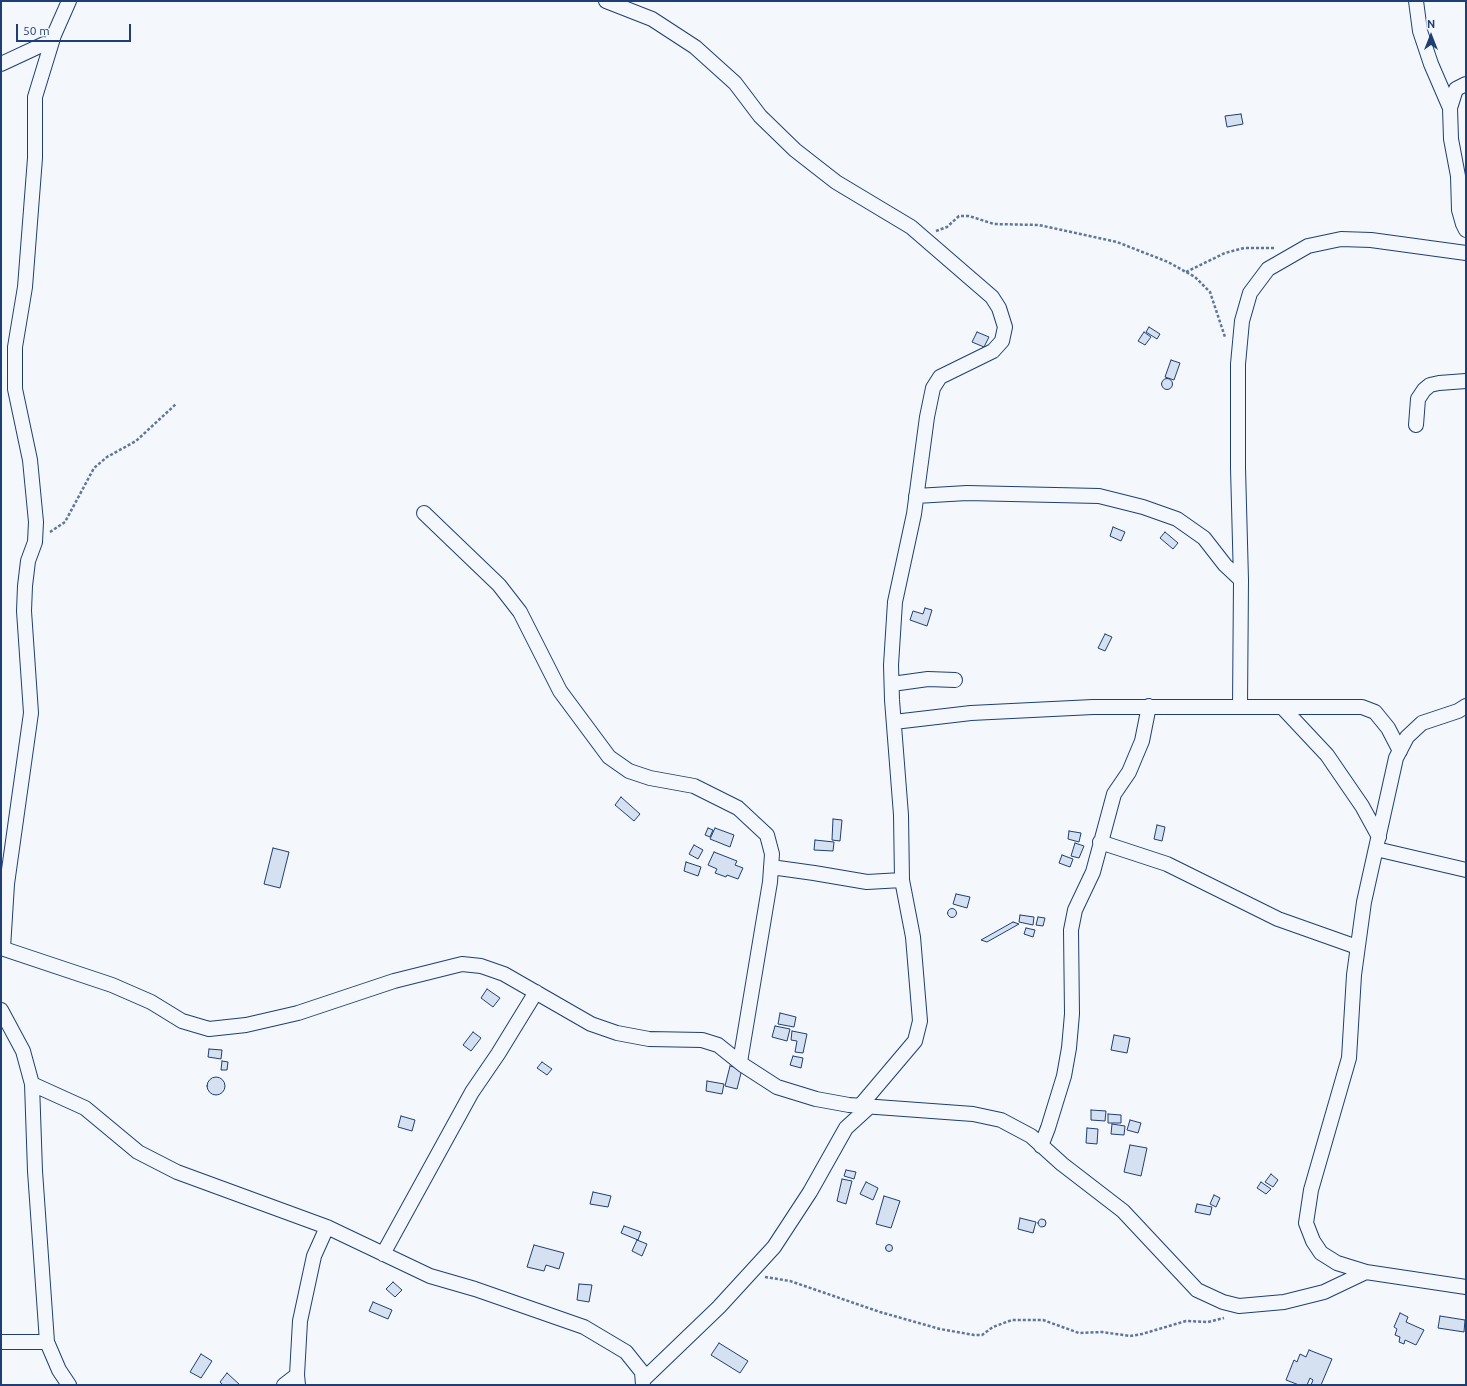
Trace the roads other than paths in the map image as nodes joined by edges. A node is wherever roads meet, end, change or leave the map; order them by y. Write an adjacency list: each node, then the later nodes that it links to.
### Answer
1 (69, 1): 28 (street)
2 (606, 1): 12 (street)
3 (1416, 1): 7 (street)
4 (44, 44): 5 (street)
5 (1, 64)
6 (1466, 84): 7 (street)
7 (1450, 108): 8 (street)
8 (1466, 230)
9 (1466, 253): 14 (street)
10 (1466, 381): 11 (street)
11 (1416, 425)
12 (916, 496): 14 (street); 16 (street)
13 (424, 513): 25 (street)
14 (1241, 580): 19 (street)
15 (955, 680): 16 (street)
16 (892, 684): 21 (street)
17 (1149, 706): 19 (street); 21 (street); 23 (street)
18 (1466, 706): 22 (street)
19 (1240, 707): 20 (street)
20 (1282, 707): 22 (street); 24 (street)
21 (894, 722): 27 (street)
22 (1400, 751): 24 (street)
23 (1100, 842): 29 (street); 35 (street)
24 (1378, 843): 26 (street); 29 (street)
25 (771, 867): 27 (street); 32 (street)
26 (1466, 870)
27 (902, 880): 34 (street)
28 (2, 948): 30 (street)
29 (1357, 948): 38 (street)
30 (536, 992): 32 (street); 37 (street)
31 (1, 1010): 33 (street)
32 (740, 1062): 34 (street)
33 (32, 1084): 36 (street); 41 (street)
34 (864, 1106): 35 (street); 43 (street)
35 (1041, 1146): 38 (street)
36 (327, 1227): 37 (street); 42 (street)
37 (383, 1254): 43 (street)
38 (1366, 1272): 39 (street)
39 (1466, 1287)
40 (1, 1342): 41 (street)
41 (47, 1342): 44 (street)
42 (297, 1380): 45 (street)
43 (643, 1382)
44 (69, 1385)
45 (284, 1385)

